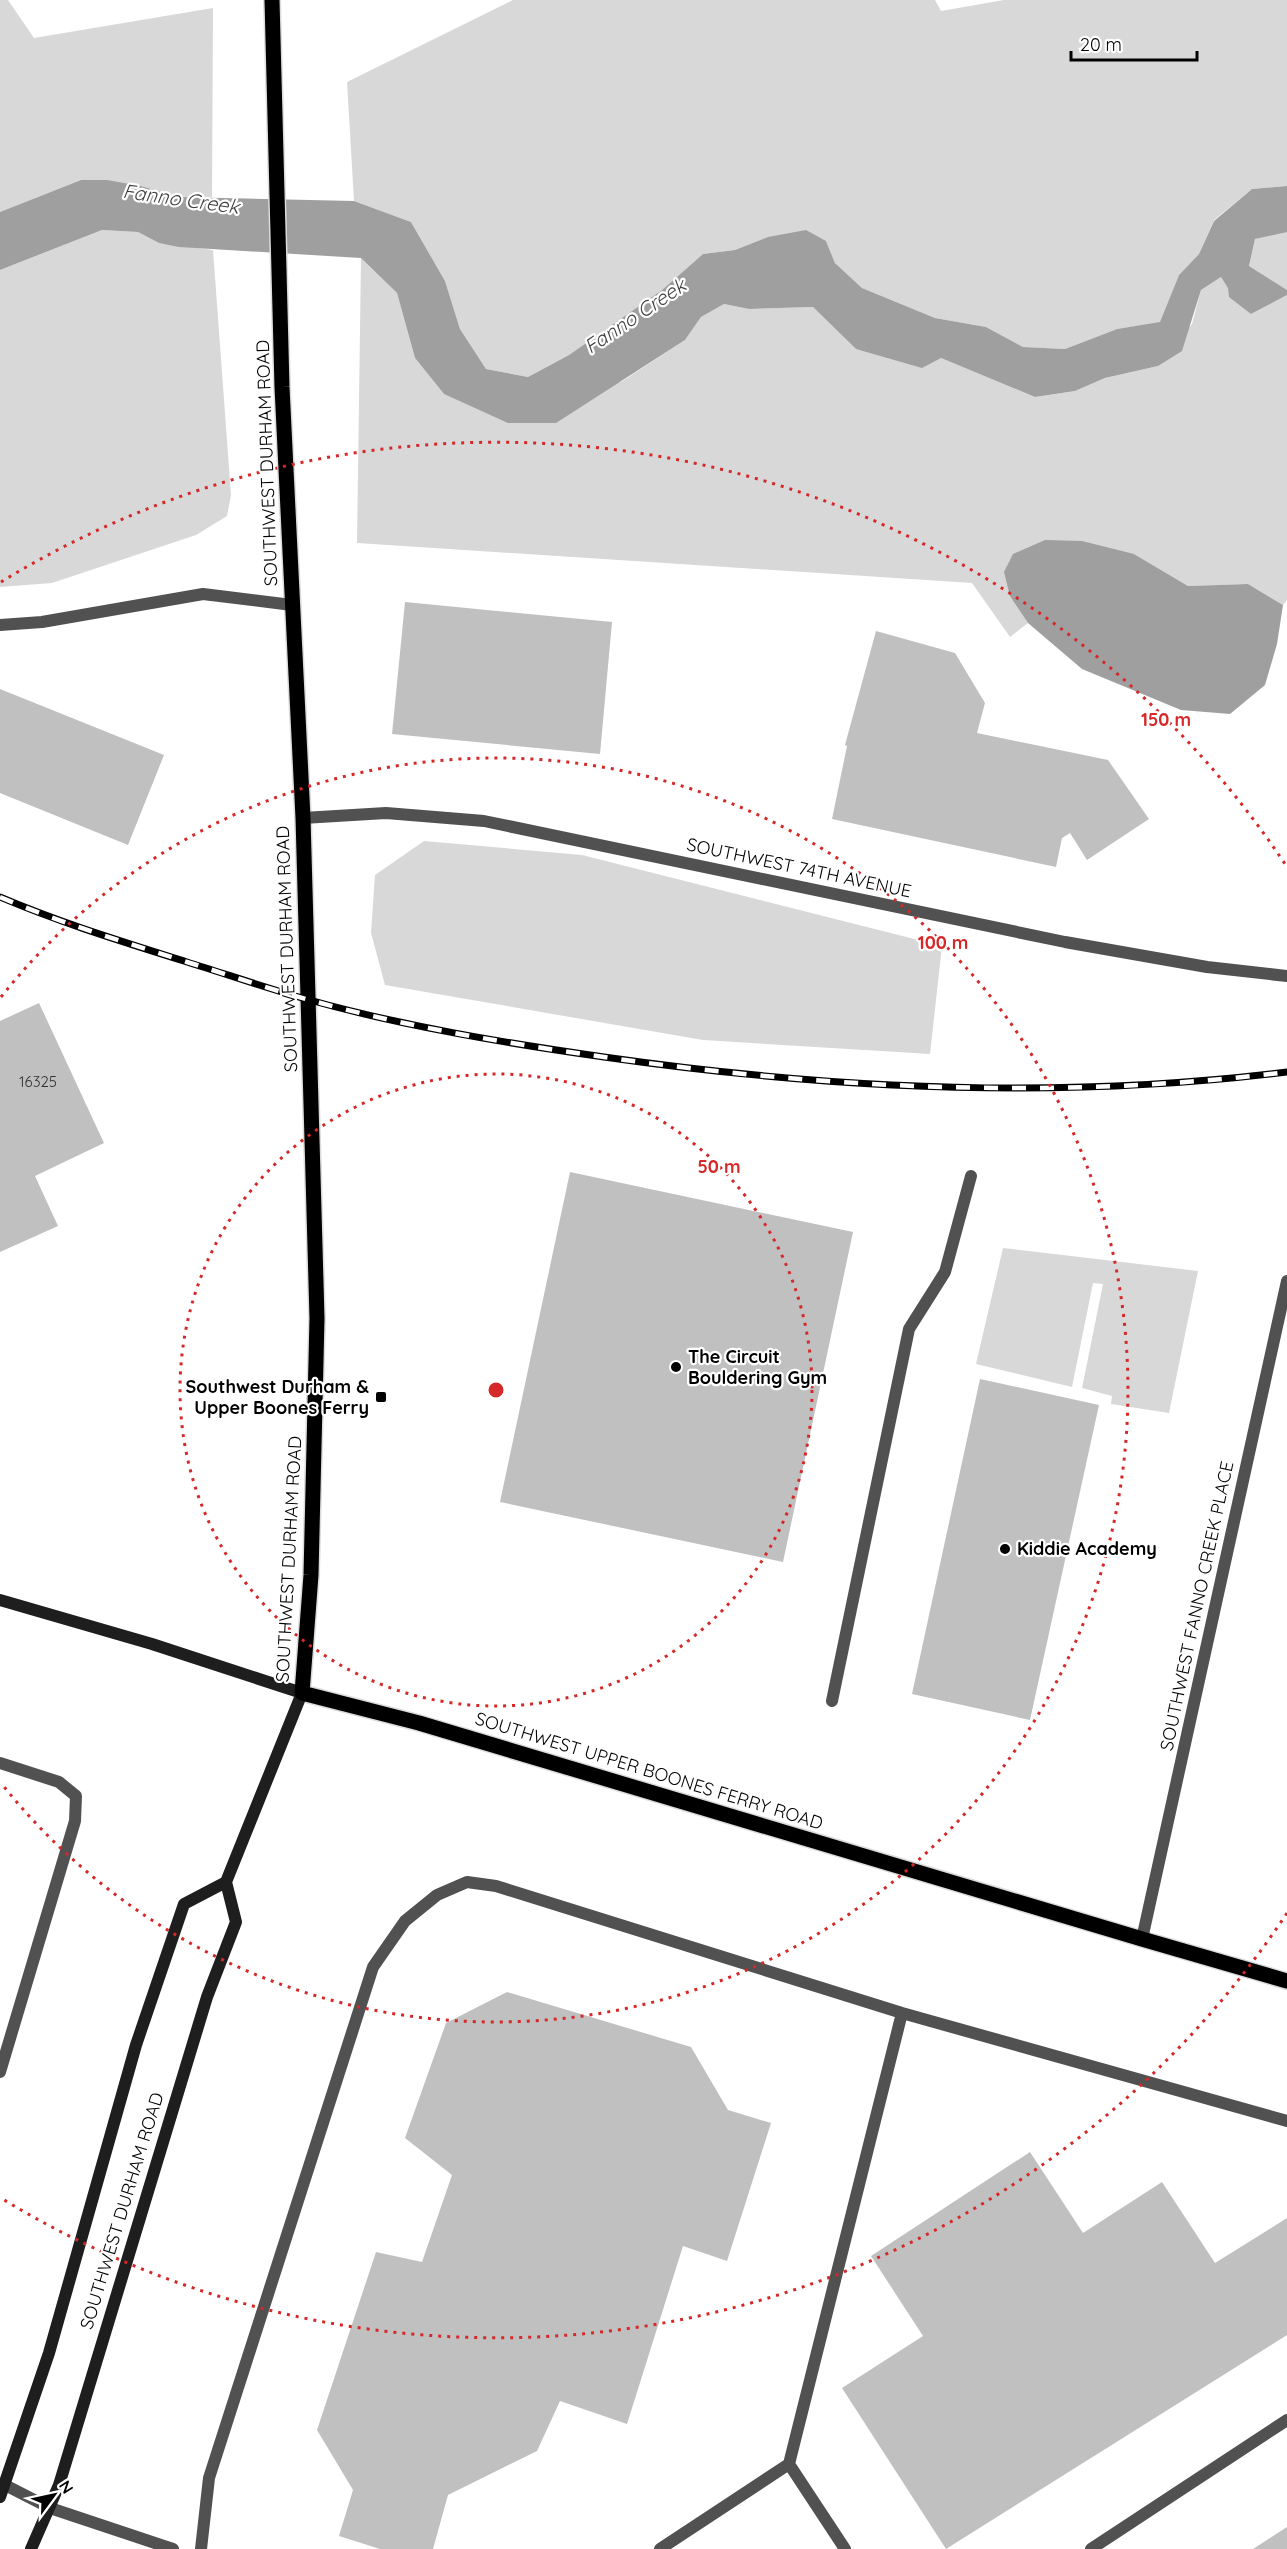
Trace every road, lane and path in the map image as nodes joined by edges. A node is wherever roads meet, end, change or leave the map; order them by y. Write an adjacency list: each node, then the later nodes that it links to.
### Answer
1 (272, 0): 2 (main road, SOUTHWEST DURHAM ROAD)
2 (292, 605): 3 (street); 4 (main road, SOUTHWEST DURHAM ROAD)
3 (0, 625)
4 (303, 818): 5 (street, SOUTHWEST 74TH AVENUE); 9 (main road, SOUTHWEST DURHAM ROAD)
5 (1287, 976)
6 (971, 1176): 10 (street)
7 (1287, 1281): 13 (street, SOUTHWEST FANNO CREEK PLACE)
8 (0, 1600): 9 (main road, SOUTHWEST UPPER BOONES FERRY ROAD)
9 (302, 1693): 12 (main road, SOUTHWEST DURHAM ROAD); 13 (main road, SOUTHWEST UPPER BOONES FERRY ROAD)
10 (832, 1701)
11 (0, 1763): 16 (street)
12 (226, 1882): 20 (main road, SOUTHWEST DURHAM ROAD); 21 (main road, SOUTHWEST DURHAM ROAD)
13 (1142, 1939): 14 (main road, SOUTHWEST UPPER BOONES FERRY ROAD)
14 (1287, 1981)
15 (902, 2013): 17 (street); 19 (street); 24 (street)
16 (0, 2072)
17 (1287, 2121)
18 (1287, 2420): 27 (street)
19 (789, 2464): 25 (street); 26 (street)
20 (2, 2491): 21 (street)
21 (50, 2508): 22 (main road, SOUTHWEST DURHAM ROAD); 23 (street)
22 (31, 2549)
23 (173, 2549)
24 (201, 2549)
25 (660, 2549)
26 (845, 2549)
27 (1091, 2549)

